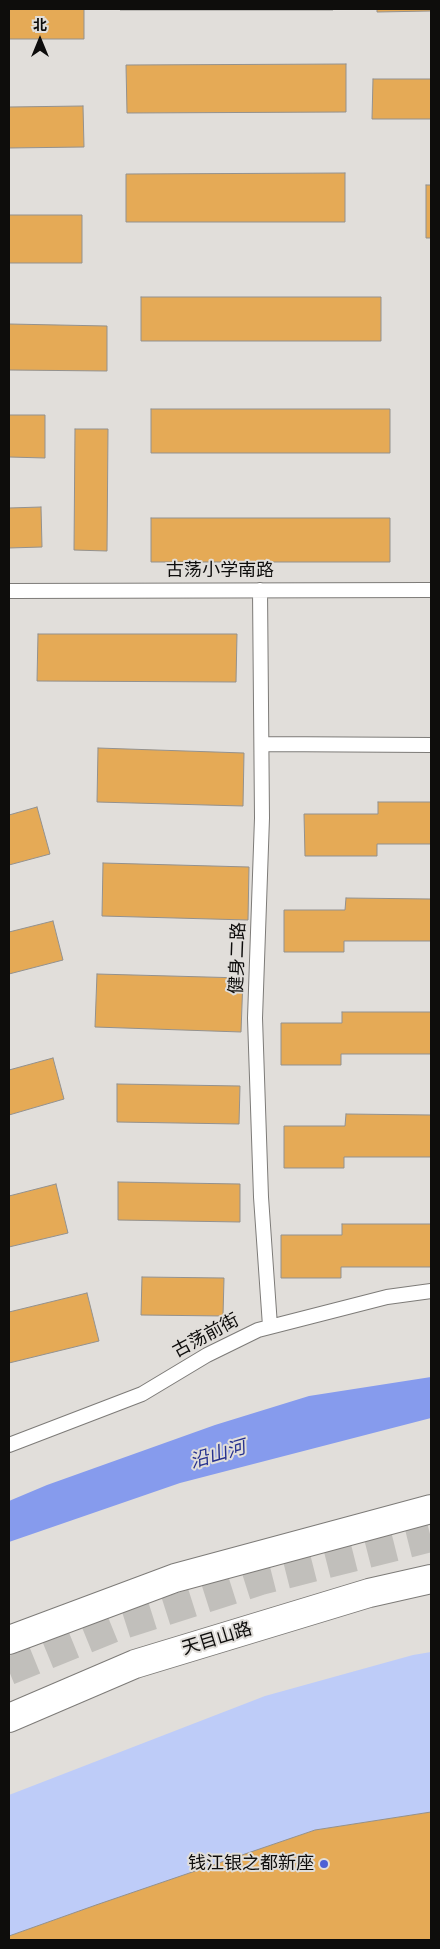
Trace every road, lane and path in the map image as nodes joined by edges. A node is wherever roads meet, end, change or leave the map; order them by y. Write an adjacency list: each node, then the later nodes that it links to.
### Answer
1 (260, 590): 2 (lane, 古荡小学南路); 3 (lane, 古荡小学南路); 4 (lane, 健身二路)
2 (431, 590)
3 (9, 591)
4 (262, 744): 5 (lane); 7 (lane, 健身二路)
5 (431, 745)
6 (431, 1290): 7 (lane, 古荡前街)
7 (270, 1326): 8 (lane, 古荡前街)
8 (9, 1445)
9 (431, 1509): 11 (main road)
10 (431, 1579): 12 (main road, 天目山路)
11 (9, 1640)
12 (9, 1718)

